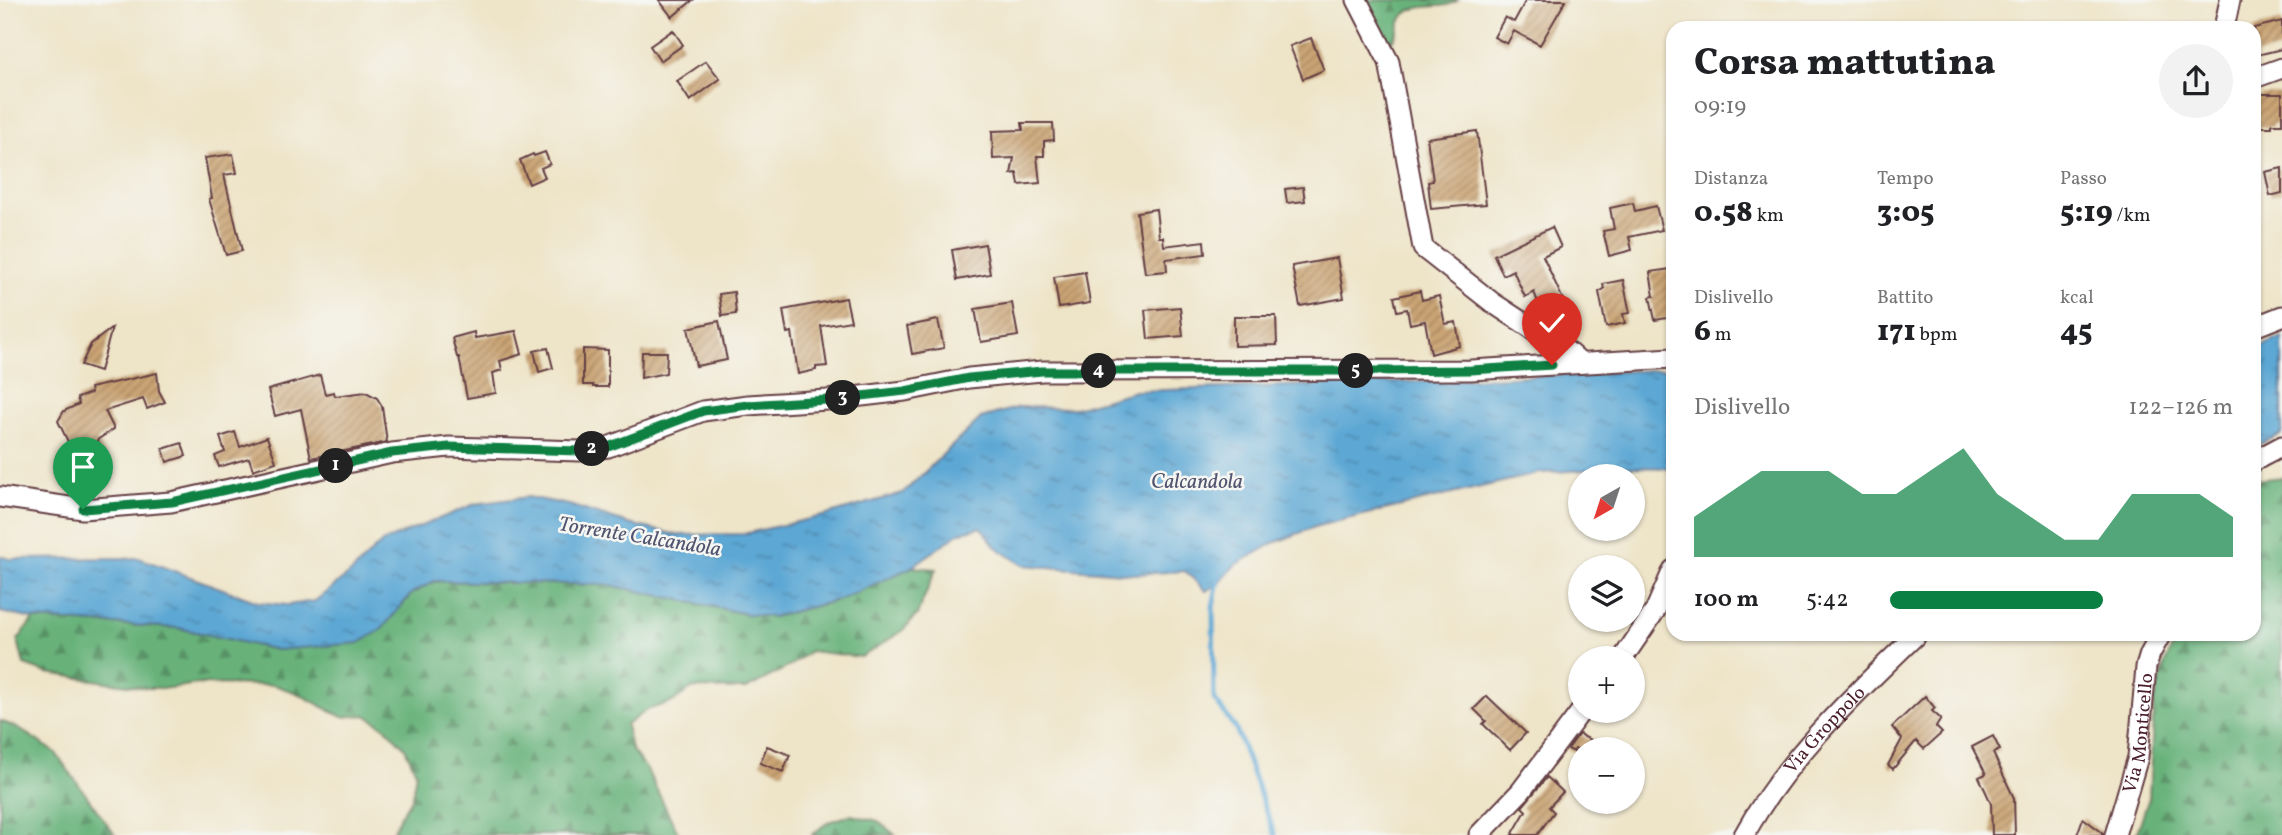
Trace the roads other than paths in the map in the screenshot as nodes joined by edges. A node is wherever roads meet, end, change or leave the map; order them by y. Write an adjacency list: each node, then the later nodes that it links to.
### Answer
1 (1357, 0): 9 (street)
2 (2230, 0): 3 (street)
3 (2221, 21)
4 (2282, 68): 5 (street)
5 (2261, 76)
6 (2282, 316): 7 (street)
7 (2261, 324)
8 (1666, 358): 9 (street)
9 (1580, 363): 12 (street)
10 (2282, 446): 11 (street)
11 (2261, 457)
12 (0, 496)
13 (1666, 585): 16 (street)
14 (1910, 641): 19 (street, Via Groppolo)
15 (2157, 641): 20 (street, Via Monticello)
16 (1630, 646)
17 (1572, 723): 18 (street)
18 (1479, 835)
19 (1744, 835)
20 (2115, 835)

